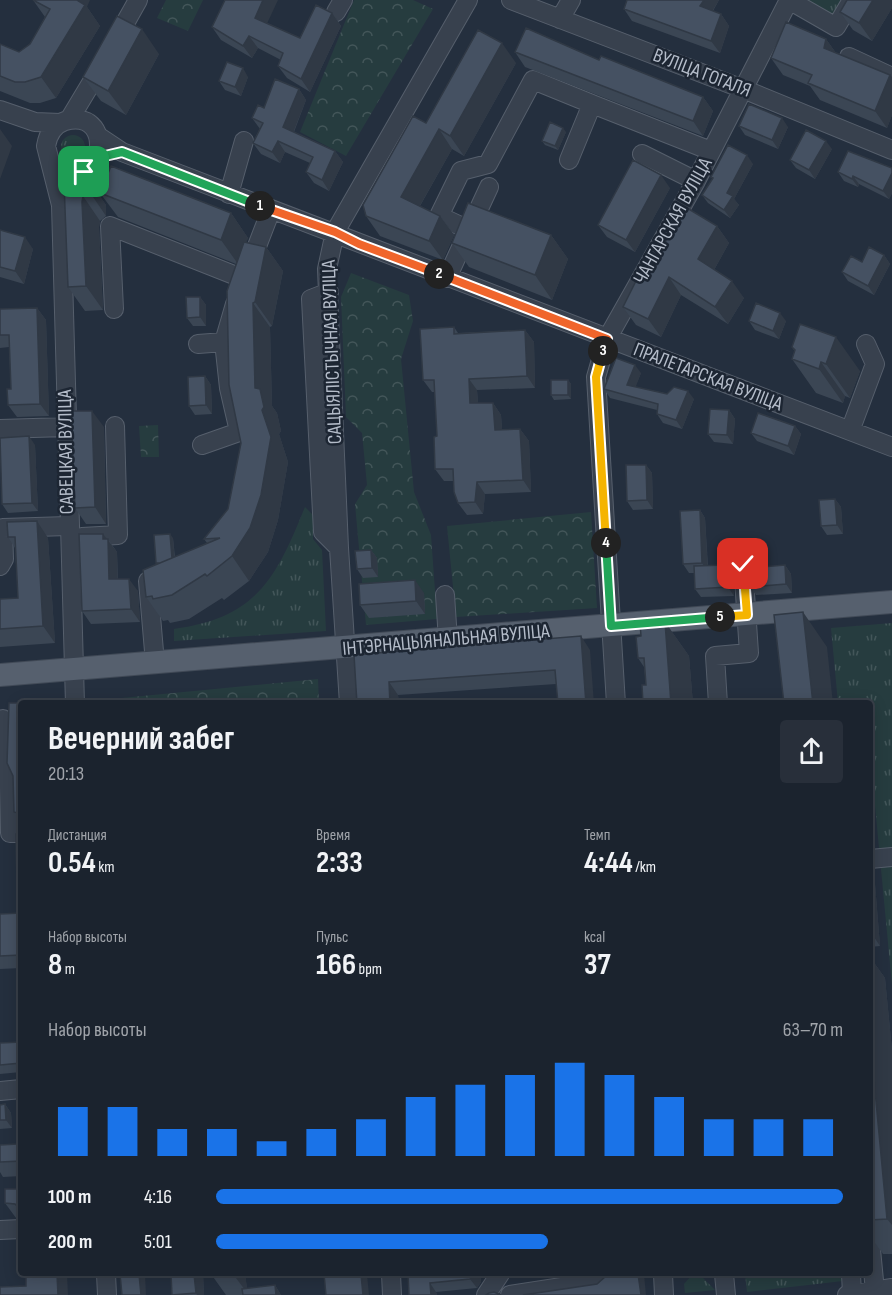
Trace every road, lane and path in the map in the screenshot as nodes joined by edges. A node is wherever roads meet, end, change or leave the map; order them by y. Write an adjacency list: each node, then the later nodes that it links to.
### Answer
1 (138, 0): 11 (street)
2 (468, 0): 32 (street, САЦЫЯЛІСТЫЧНАЯ ВУЛІЦА)
3 (511, 0): 7 (street, ВУЛІЦА ГОГАЛЯ)
4 (570, 0): 7 (street)
5 (789, 0): 6 (street); 10 (street, ЧАНГАРСКАЯ ВУЛІЦА)
6 (852, 0)
7 (560, 19): 10 (street, ВУЛІЦА ГОГАЛЯ)
8 (849, 57): 9 (street)
9 (892, 77)
10 (743, 89): 19 (street, ВУЛІЦА ГОГАЛЯ); 20 (street, ЧАНГАРСКАЯ ВУЛІЦА)
11 (83, 101): 15 (street); 16 (street)
12 (592, 104): 20 (street); 23 (street); 31 (street)
13 (0, 110): 14 (street)
14 (34, 122): 15 (street); 18 (street)
15 (65, 122): 16 (street); 18 (street)
16 (95, 132): 21 (street, ПРАЛЕТАРСКАЯ ВУЛІЦА); 25 (street)
17 (244, 141): 28 (street)
18 (46, 146): 24 (street)
19 (892, 150)
20 (711, 151): 26 (street, ЧАНГАРСКАЯ ВУЛІЦА)
21 (122, 152): 25 (street); 28 (street, ПРАЛЕТАРСКАЯ ВУЛІЦА)
22 (642, 154): 26 (street)
23 (569, 160)
24 (51, 164): 25 (street); 29 (street, САВЕЦКАЯ ВУЛІЦА)
25 (90, 167): 29 (street)
26 (696, 181): 36 (street, ЧАНГАРСКАЯ ВУЛІЦА)
27 (489, 187): 31 (street)
28 (229, 194): 30 (street, ПРАЛЕТАРСКАЯ ВУЛІЦА)
29 (60, 200): 41 (street, САВЕЦКАЯ ВУЛІЦА)
30 (271, 210): 32 (street, ПРАЛЕТАРСКАЯ ВУЛІЦА); 34 (street)
31 (469, 230): 33 (street)
32 (335, 232): 33 (street, ПРАЛЕТАРСКАЯ ВУЛІЦА); 58 (street, САЦЫЯЛІСТЫЧНАЯ ВУЛІЦА)
33 (447, 278): 36 (street, ПРАЛЕТАРСКАЯ ВУЛІЦА)
34 (244, 279): 35 (street); 37 (street)
35 (114, 309)
36 (607, 339): 43 (street, ПРАЛЕТАРСКАЯ ВУЛІЦА); 56 (street, ЧАНГАРСКАЯ ВУЛІЦА)
37 (224, 342): 38 (street); 44 (street)
38 (198, 344)
39 (866, 344): 43 (street)
40 (116, 426): 49 (street)
41 (66, 427): 42 (street); 49 (street, САВЕЦКАЯ ВУЛІЦА)
42 (0, 429)
43 (850, 430): 46 (street, ПРАЛЕТАРСКАЯ ВУЛІЦА)
44 (239, 432): 45 (street); 47 (street)
45 (202, 444)
46 (892, 447)
47 (245, 454)
48 (1, 528): 49 (street); 51 (street)
49 (68, 531): 60 (street, САВЕЦКАЯ ВУЛІЦА)
50 (743, 564): 55 (street)
51 (0, 566)
52 (148, 581): 59 (street)
53 (445, 595): 57 (street)
54 (892, 602): 55 (main road, ІНТЭРНАЦЫЯНАЛЬНАЯ ВУЛІЦА)
55 (747, 615): 56 (main road, ІНТЭРНАЦЫЯНАЛЬНАЯ ВУЛІЦА); 65 (street)
56 (611, 626): 57 (main road, ІНТЭРНАЦЫЯНАЛЬНАЯ ВУЛІЦА); 64 (street, ЧАНГАРСКАЯ ВУЛІЦА)
57 (448, 640): 58 (main road, ІНТЭРНАЦЫЯНАЛЬНАЯ ВУЛІЦА)
58 (345, 649): 59 (main road, ІНТЭРНАЦЫЯНАЛЬНАЯ ВУЛІЦА); 63 (street, САЦЫЯЛІСТЫЧНАЯ ВУЛІЦА)
59 (155, 663): 60 (main road, ІНТЭРНАЦЫЯНАЛЬНАЯ ВУЛІЦА)
60 (73, 670): 61 (main road, ІНТЭРНАЦЫЯНАЛЬНАЯ ВУЛІЦА); 62 (street, САВЕЦКАЯ ВУЛІЦА)
61 (0, 675)
62 (75, 700)
63 (349, 700)
64 (616, 700)
65 (718, 700)
66 (3, 719): 67 (street)
67 (2, 776): 68 (street)
68 (18, 833)
69 (892, 857): 70 (street)
70 (873, 859)
71 (18, 1089): 72 (street)
72 (0, 1091)
73 (18, 1229): 74 (street)
74 (0, 1230)
75 (873, 1251): 83 (street)
76 (106, 1276): 86 (street)
77 (390, 1276): 87 (street)
78 (499, 1276): 88 (street)
79 (602, 1276): 84 (street)
80 (663, 1276): 90 (street)
81 (724, 1276): 91 (street)
82 (850, 1276): 85 (street)
83 (883, 1290): 85 (street)
84 (575, 1291): 89 (street)
85 (852, 1294): 92 (street)
86 (107, 1295)
87 (392, 1295)
88 (486, 1295)
89 (510, 1295)
90 (664, 1295)
91 (726, 1295)
92 (847, 1295)

